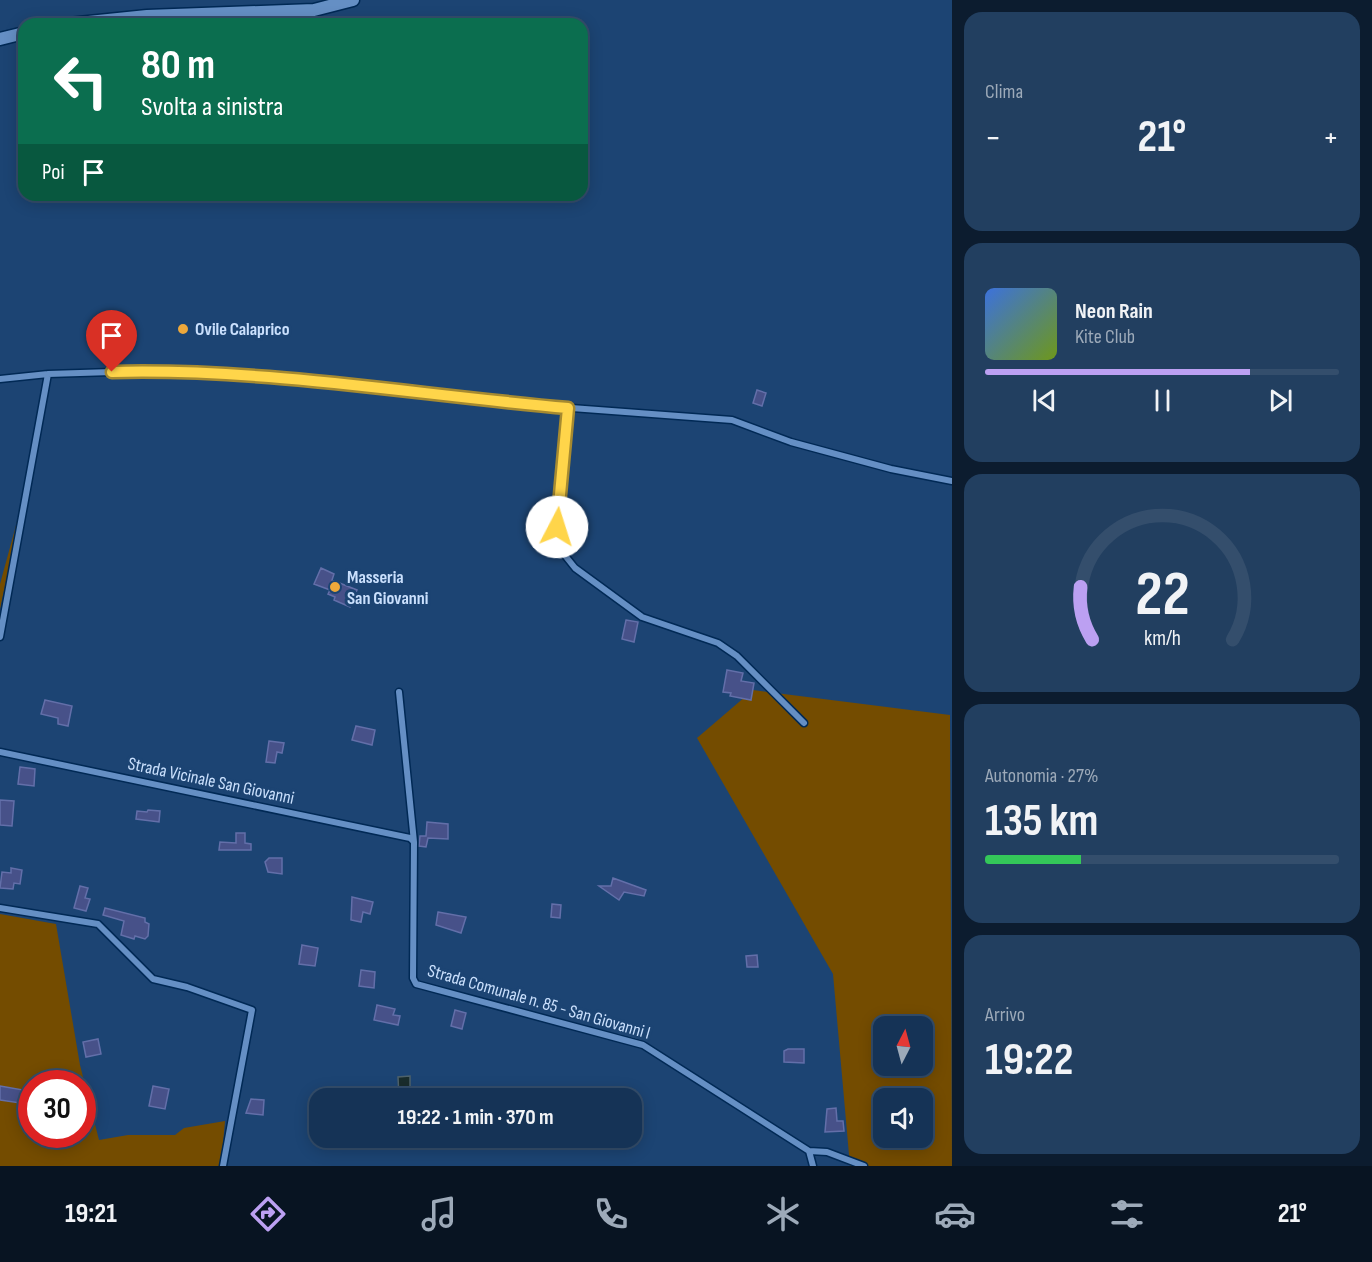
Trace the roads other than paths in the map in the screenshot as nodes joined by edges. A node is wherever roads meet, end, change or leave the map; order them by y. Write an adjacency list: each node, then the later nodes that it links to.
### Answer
1 (352, 0): 2 (street)
2 (128, 18)
3 (18, 34): 4 (street)
4 (0, 39)
5 (48, 374): 6 (street); 7 (street); 9 (street)
6 (0, 379)
7 (568, 408): 8 (street); 11 (street)
8 (952, 481)
9 (0, 637)
10 (399, 692): 13 (street, Strada Comunale n. 85 - San Giovanni I)
11 (804, 723)
12 (0, 752): 13 (street, Strada Vicinale San Giovanni)
13 (414, 842): 15 (street, Strada Comunale n. 85 - San Giovanni I)
14 (0, 908): 16 (street)
15 (809, 1151): 17 (street); 18 (street, Strada Comunale n. 85 - San Giovanni I)
16 (223, 1166)
17 (813, 1166)
18 (864, 1166)

